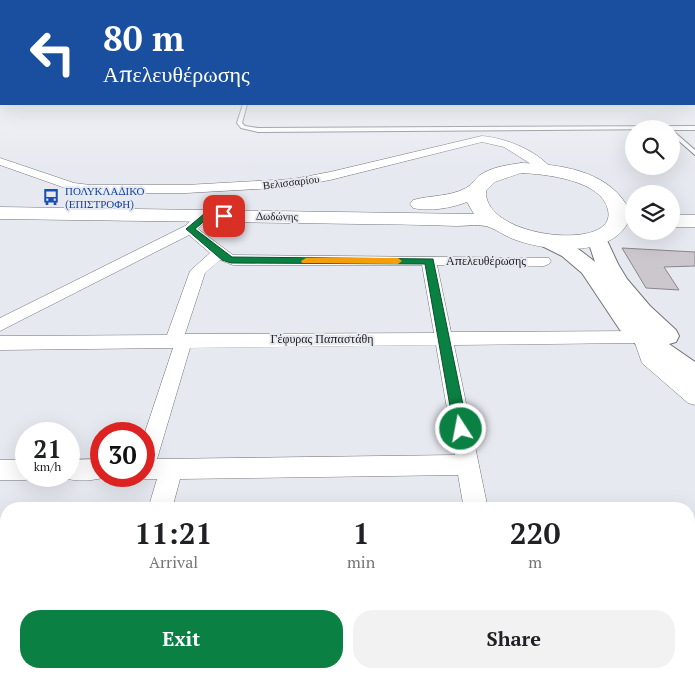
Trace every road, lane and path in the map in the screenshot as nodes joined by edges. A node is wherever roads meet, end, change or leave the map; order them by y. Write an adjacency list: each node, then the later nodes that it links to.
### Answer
1 (245, 105): 3 (lane)
2 (695, 128): 4 (lane)
3 (625, 129)
4 (680, 129)
5 (680, 139): 7 (lane)
6 (519, 149): 8 (street, Βελισσαρίου); 9 (street); 10 (street, Βελισσαρίου)
7 (695, 153)
8 (0, 162)
9 (516, 169): 10 (main road, Δωδώνης); 11 (main road, Δωδώνης)
10 (546, 169): 12 (main road, Δωδώνης)
11 (476, 191): 14 (main road, Δωδώνης); 20 (main road, Δωδώνης)
12 (611, 197): 13 (main road, Δωδώνης); 23 (main road)
13 (625, 200)
14 (0, 204)
15 (680, 204): 16 (main road)
16 (695, 204)
17 (0, 213): 18 (main road, Δωδώνης)
18 (205, 215): 20 (main road, Δωδώνης); 22 (street)
19 (695, 220): 21 (main road)
20 (494, 221): 24 (main road, Δωδώνης)
21 (680, 221)
22 (190, 229): 25 (street, Απελευθέρωσης); 27 (street)
23 (616, 229): 24 (main road, Δωδώνης); 32 (main road)
24 (544, 251): 26 (street, Απελευθέρωσης); 28 (main road)
25 (219, 253): 26 (street, Απελευθέρωσης); 30 (street)
26 (429, 261): 29 (street)
27 (0, 325)
28 (643, 337): 29 (street, Γέφυρας Παπαστάθη); 33 (main road); 34 (street)
29 (444, 338): 30 (street, Γέφυρας Παπαστάθη); 36 (street)
30 (179, 340): 31 (street, Γέφυρας Παπαστάθη); 35 (street)
31 (0, 343)
32 (695, 357)
33 (695, 376)
34 (695, 397)
35 (155, 428)
36 (468, 465): 38 (street); 42 (street)
37 (155, 468): 38 (street)
38 (171, 469): 41 (street)
39 (0, 470): 40 (street)
40 (15, 470)
41 (162, 502)
42 (475, 502)

